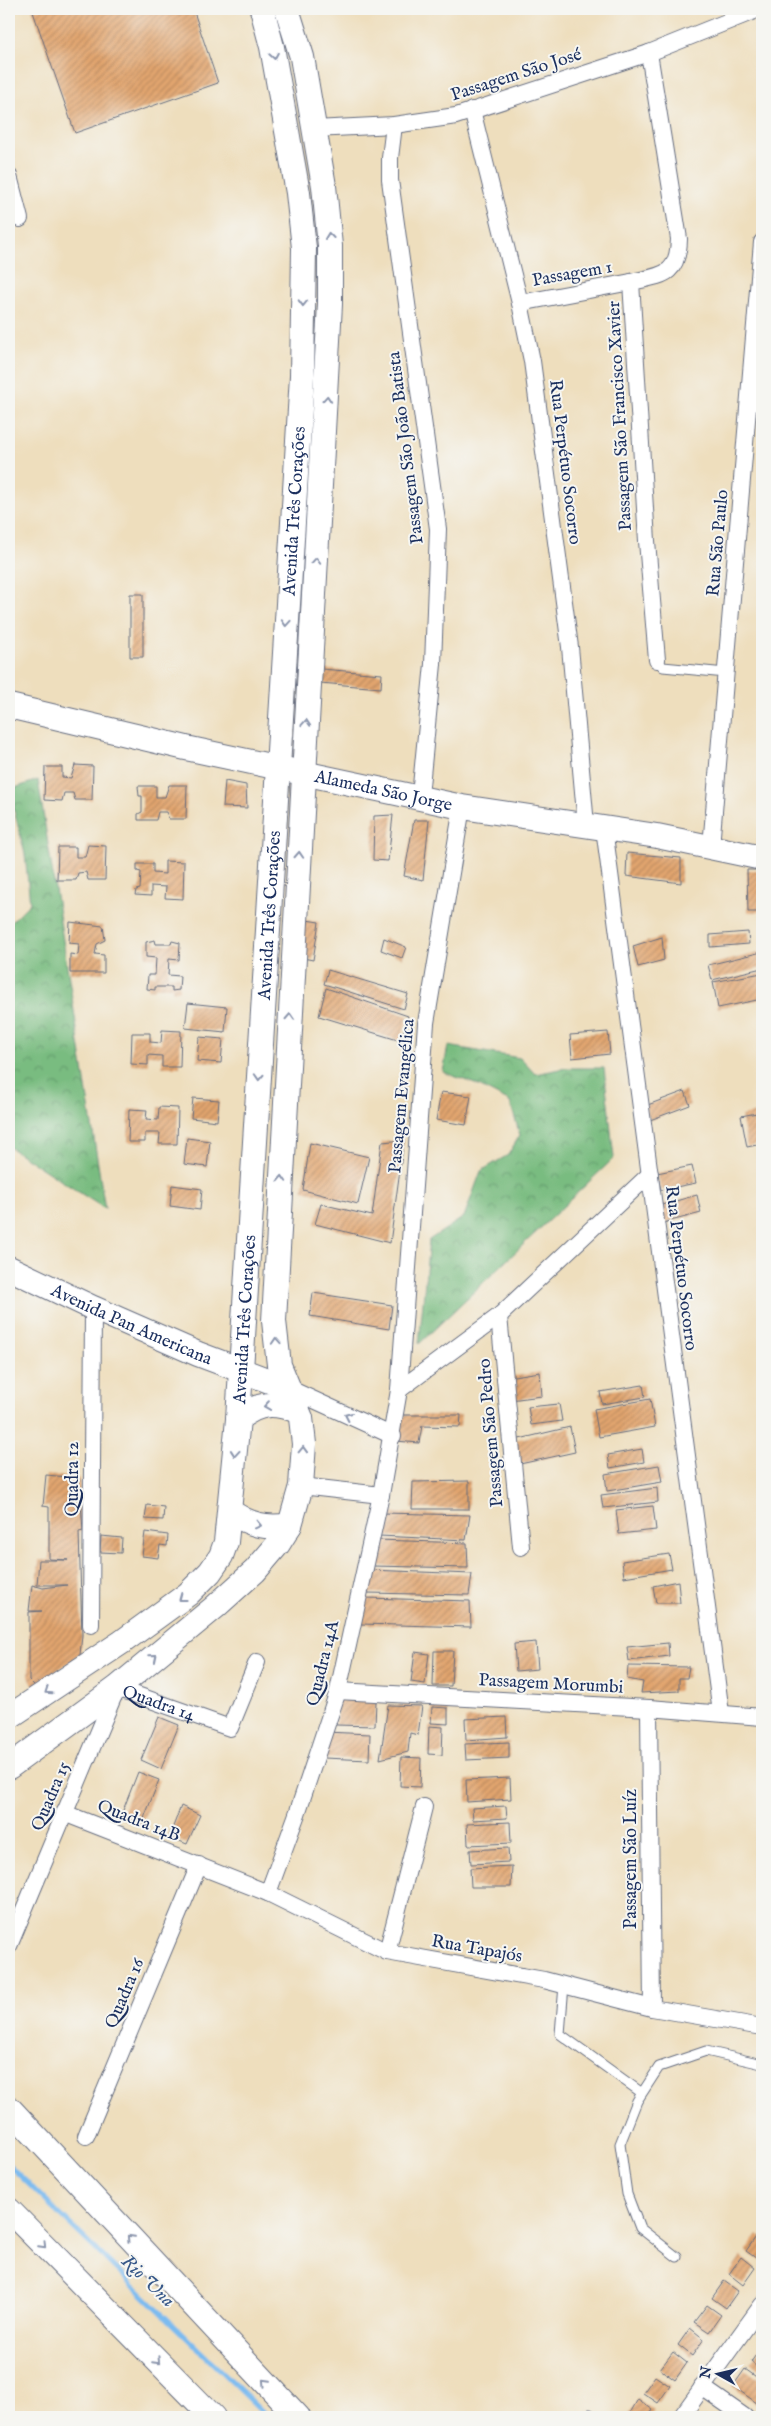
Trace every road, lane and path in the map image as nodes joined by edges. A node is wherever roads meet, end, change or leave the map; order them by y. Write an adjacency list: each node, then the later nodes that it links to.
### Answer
1 (262, 9): 10 (street, Avenida Três Corações, one-way to 10)
2 (287, 9): 7 (street, Avenida Três Corações)
3 (759, 9): 4 (street, Passagem São José)
4 (649, 53): 5 (street, Passagem São José); 13 (street, Passagem São Francisco Xavier)
5 (472, 110): 6 (street, Passagem São José); 14 (street, Rua Perpétuo Socorro)
6 (394, 125): 7 (street, Passagem São José); 20 (street, Passagem São João Batista)
7 (314, 129): 9 (street, Avenida Três Corações)
8 (9, 176): 11 (street)
9 (324, 186): 10 (street); 19 (street, Avenida Três Corações, one-way to 9)
10 (298, 193): 18 (street, Avenida Três Corações, one-way to 18)
11 (20, 219)
12 (762, 242): 16 (street, Rua São Paulo)
13 (631, 282): 14 (street, Passagem 1); 15 (street, Passagem São Francisco Xavier)
14 (520, 303): 22 (street, Rua Perpétuo Socorro)
15 (657, 660): 16 (lane)
16 (726, 673): 23 (street, Rua São Paulo)
17 (9, 706): 18 (street, Alameda São Jorge)
18 (277, 766): 19 (street, Alameda São Jorge); 29 (street, Avenida Três Corações, one-way to 29)
19 (303, 772): 20 (street, Alameda São Jorge); 30 (street, Avenida Três Corações, one-way to 19)
20 (420, 796): 21 (street, Alameda São Jorge)
21 (462, 807): 22 (street, Alameda São Jorge); 31 (street, Passagem Evangélica)
22 (595, 827): 23 (street, Alameda São Jorge); 25 (street, Rua Perpétuo Socorro)
23 (711, 847): 24 (street, Alameda São Jorge)
24 (762, 858)
25 (650, 1174): 28 (street); 45 (street, Rua Perpétuo Socorro)
26 (9, 1268): 27 (street, Avenida Pan Americana)
27 (93, 1308): 29 (street, Avenida Pan Americana); 40 (street, Quadra 12)
28 (499, 1316): 31 (street); 39 (street, Passagem São Pedro)
29 (242, 1370): 30 (street, Avenida Pan Americana); 33 (street, Avenida Três Corações)
30 (288, 1388): 32 (street, Avenida Três Corações); 34 (street, Avenida Pan Americana, one-way to 30)
31 (399, 1390): 34 (street, Passagem Evangélica)
32 (298, 1411): 33 (street, one-way to 33); 35 (street, Avenida Três Corações, one-way to 32)
33 (238, 1419): 37 (street, Avenida Três Corações, one-way to 37)
34 (392, 1436): 36 (street, Quadra 14A)
35 (301, 1486): 36 (street); 38 (street, Avenida Três Corações)
36 (381, 1495): 43 (street, Quadra 14A)
37 (230, 1511): 38 (street, one-way to 38); 46 (street, Avenida Três Corações, one-way to 46)
38 (290, 1525): 42 (street, Avenida Três Corações, one-way to 38)
39 (521, 1547)
40 (91, 1625)
41 (257, 1662): 42 (street, Quadra 14)
42 (117, 1688): 48 (street, Quadra 14); 50 (street, Quadra 15)
43 (338, 1691): 44 (street, Passagem Morumbi); 52 (street, Quadra 14A)
44 (649, 1708): 45 (street, Passagem Morumbi); 56 (street, Passagem São Luíz)
45 (720, 1713): 47 (street, Passagem Morumbi)
46 (9, 1717)
47 (762, 1718)
48 (9, 1767)
49 (424, 1807): 54 (street)
50 (64, 1813): 51 (street, Quadra 14B); 53 (street, Quadra 15)
51 (199, 1865): 52 (street, Rua Tapajós); 61 (street, Quadra 16)
52 (268, 1894): 54 (street, Rua Tapajós)
53 (9, 1946)
54 (387, 1952): 55 (street, Rua Tapajós)
55 (564, 1985): 56 (street, Rua Tapajós); 59 (lane)
56 (652, 2008): 57 (street, Rua Tapajós)
57 (762, 2027)
58 (762, 2064): 59 (lane)
59 (642, 2093): 63 (lane)
60 (9, 2108): 67 (street, one-way to 60)
61 (86, 2136)
62 (9, 2210): 66 (street, one-way to 66)
63 (677, 2257)
64 (762, 2305): 65 (street)
65 (702, 2387): 68 (street); 69 (street)
66 (212, 2417)
67 (298, 2417)
68 (681, 2417)
69 (745, 2417)

